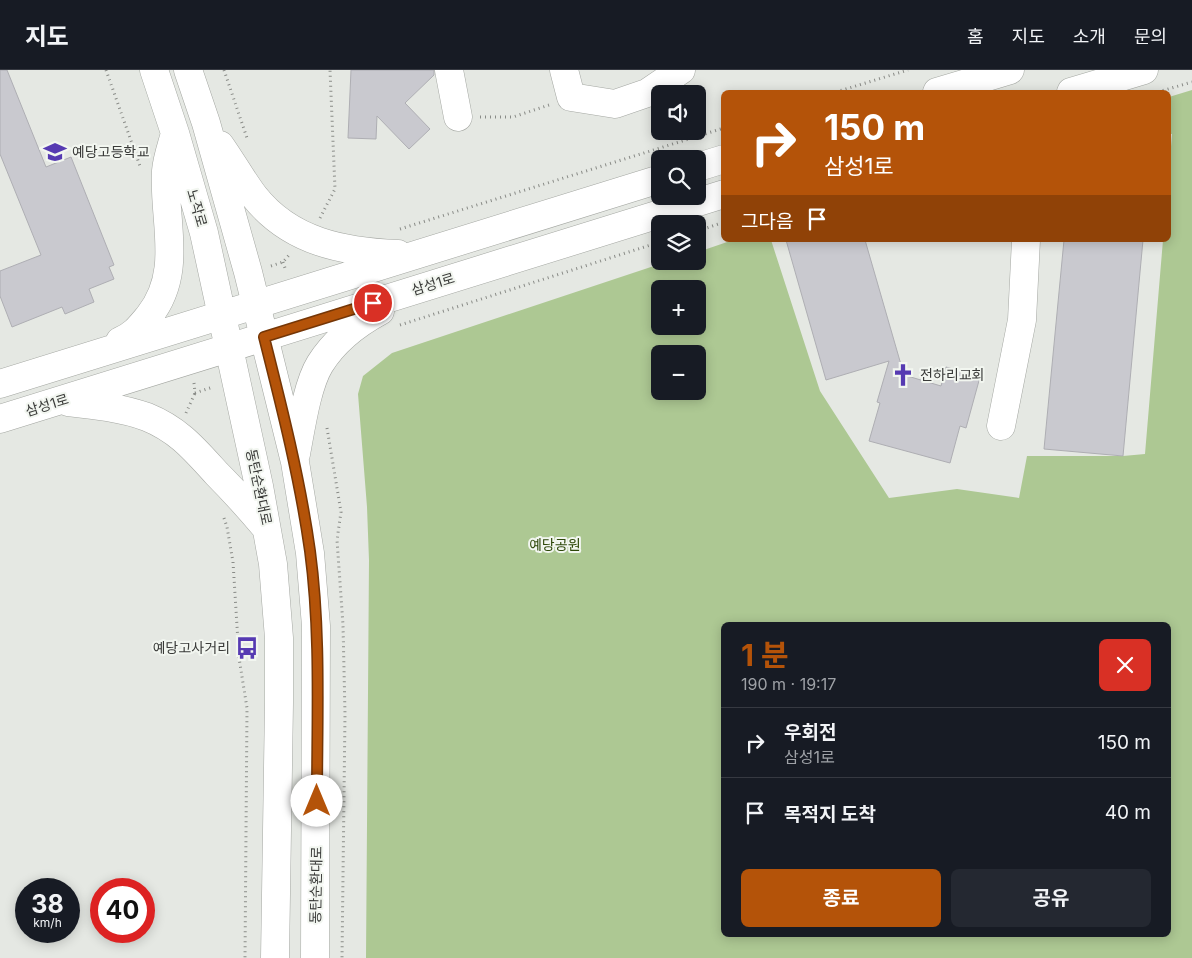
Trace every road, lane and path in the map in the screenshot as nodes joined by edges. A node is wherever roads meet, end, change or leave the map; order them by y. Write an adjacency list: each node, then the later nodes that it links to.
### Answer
1 (106, 70): 25 (path)
2 (154, 70): 21 (street, 노작로)
3 (188, 70): 19 (street)
4 (224, 70): 22 (path)
5 (330, 70): 30 (path)
6 (448, 70): 18 (street)
7 (564, 70): 17 (street)
8 (681, 70): 17 (street)
9 (908, 70): 13 (path)
10 (1144, 70): 15 (street)
11 (1000, 77): 14 (street)
12 (1192, 82): 16 (path)
13 (843, 90)
14 (945, 90)
15 (1078, 90)
16 (1165, 90)
17 (571, 98): 18 (path)
18 (458, 117)
19 (206, 123): 27 (street); 36 (street)
20 (721, 129): 33 (path)
21 (174, 133): 29 (street, 노작로); 43 (street)
22 (251, 150)
23 (721, 160): 24 (street)
24 (706, 165)
25 (143, 175)
26 (651, 182): 36 (street)
27 (225, 190): 29 (street); 38 (street)
28 (721, 195): 37 (street, 삼성1로)
29 (194, 199): 39 (street, 노작로)
30 (317, 223)
31 (721, 223): 32 (path)
32 (706, 228)
33 (397, 230)
34 (1026, 242): 50 (street)
35 (651, 245): 40 (path)
36 (415, 255): 38 (street)
37 (425, 287): 41 (street, 삼성1로); 52 (street)
38 (256, 305): 39 (street); 41 (street)
39 (223, 315): 42 (street, 노작로); 43 (street)
40 (397, 327)
41 (264, 337): 42 (street, 삼성1로); 46 (street, 동탄순환대로)
42 (230, 348): 45 (street, 삼성1로); 48 (street, 동탄순환대로)
43 (85, 358): 44 (street)
44 (0, 384)
45 (59, 401): 47 (street, 삼성1로); 54 (street)
46 (283, 415): 48 (street); 52 (street, 동탄순환대로)
47 (0, 419)
48 (245, 422): 54 (street, 동탄순환대로)
49 (326, 423): 51 (path)
50 (1001, 426)
51 (327, 432)
52 (295, 462): 57 (street, 동탄순환대로)
53 (221, 510): 55 (path)
54 (268, 530): 56 (street, 동탄순환대로)
55 (245, 958)
56 (274, 958)
57 (315, 958)

